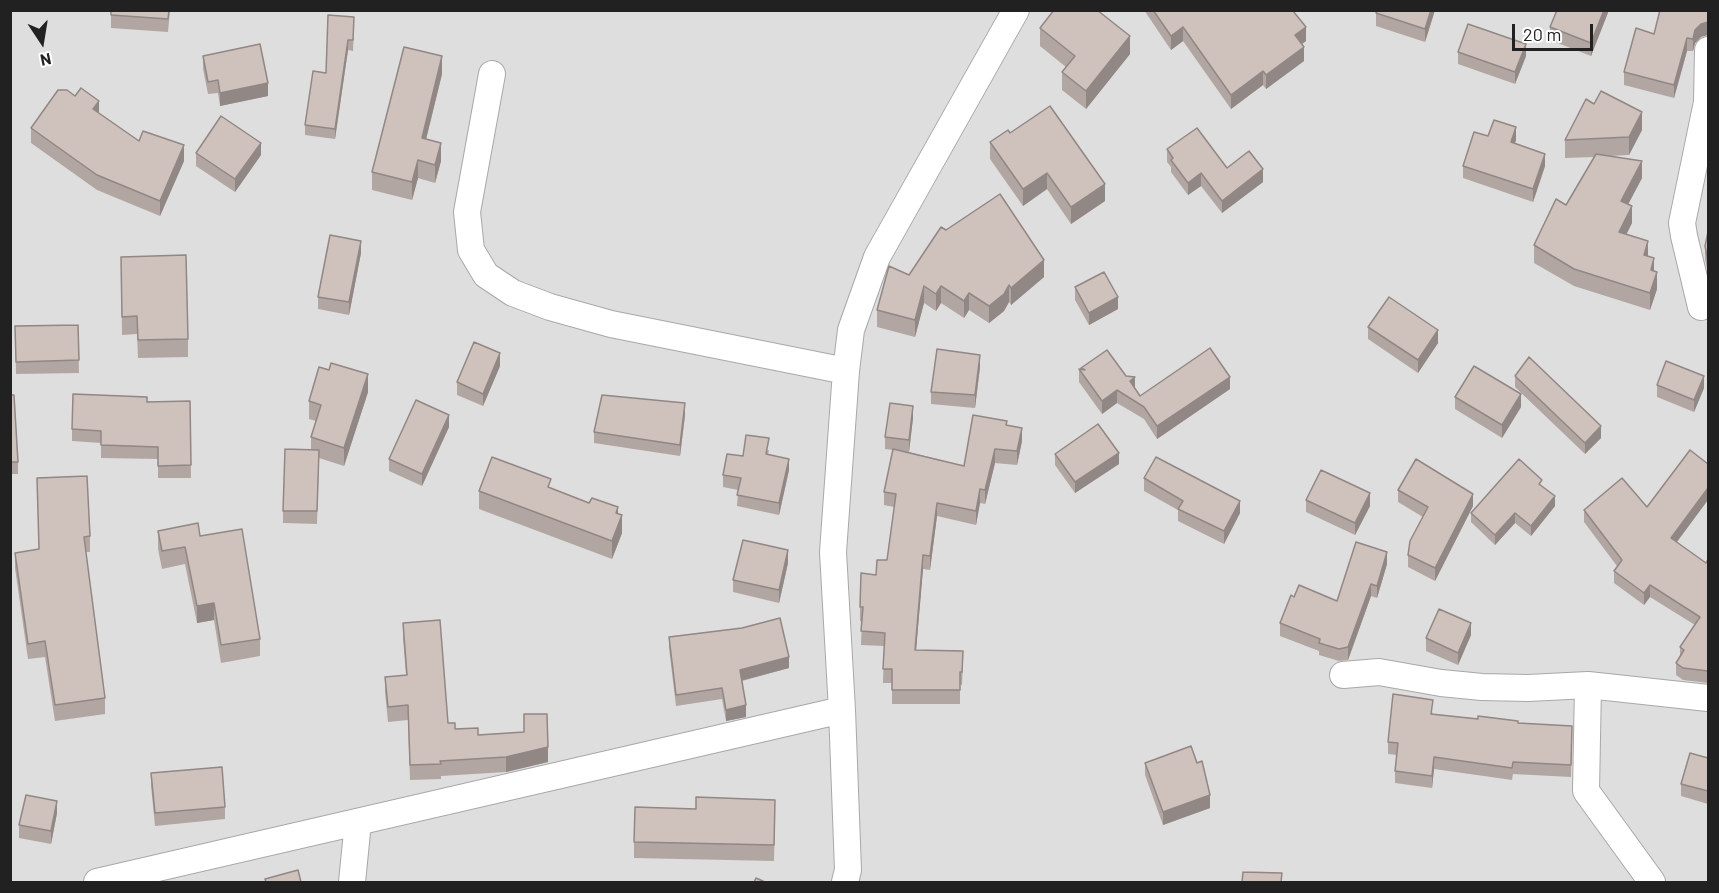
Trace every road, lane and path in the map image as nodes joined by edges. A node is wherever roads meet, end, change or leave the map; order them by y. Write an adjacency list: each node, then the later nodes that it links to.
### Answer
1 (1016, 10): 5 (street)
2 (1708, 50): 4 (street)
3 (492, 74): 5 (street)
4 (1701, 307)
5 (846, 371): 9 (street)
6 (1343, 675): 7 (street)
7 (1588, 686): 8 (street); 14 (street)
8 (1708, 698)
9 (842, 710): 10 (street); 13 (street)
10 (358, 822): 11 (street); 12 (street)
11 (97, 882)
12 (352, 882)
13 (845, 882)
14 (1652, 882)

